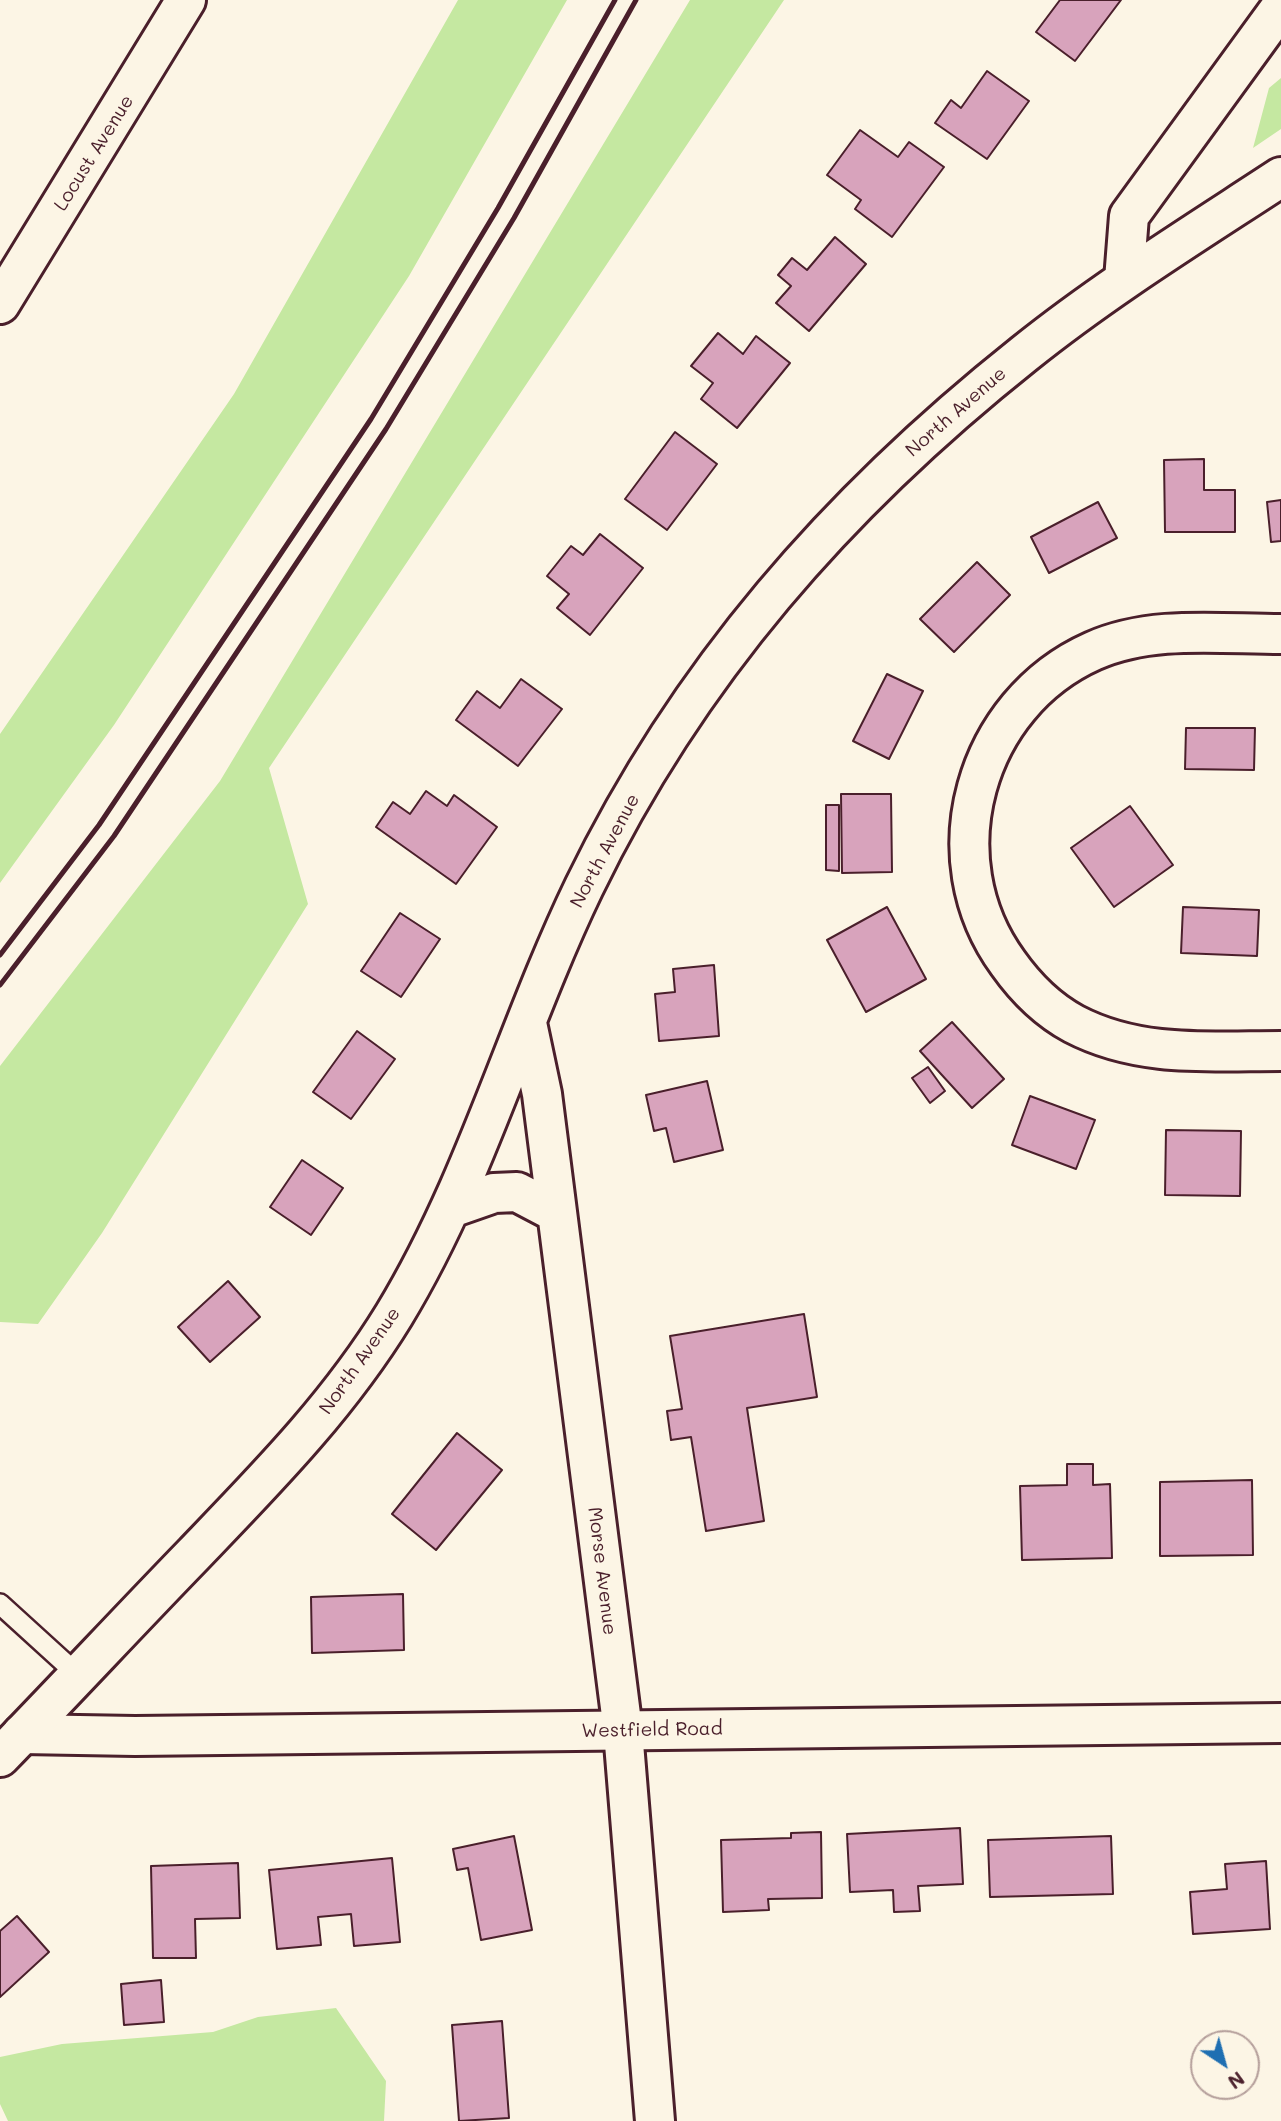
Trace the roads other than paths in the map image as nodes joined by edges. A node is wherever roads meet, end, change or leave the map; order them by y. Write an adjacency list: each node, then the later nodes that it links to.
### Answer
1 (186, 0): 5 (street, Locust Avenue)
2 (1281, 7): 4 (street)
3 (1281, 177): 4 (street, North Avenue)
4 (1124, 280): 7 (street, North Avenue)
5 (0, 304)
6 (1281, 634): 8 (street)
7 (527, 1023): 9 (street, North Avenue); 10 (street, Morse Avenue)
8 (1281, 1051)
9 (450, 1208): 10 (street); 12 (street, North Avenue)
10 (557, 1213): 14 (street, Morse Avenue)
11 (0, 1604): 12 (lane)
12 (78, 1675): 15 (street, North Avenue)
13 (1281, 1723): 14 (street, Westfield Road)
14 (623, 1731): 15 (street, Westfield Road); 16 (street, Morse Avenue)
15 (11, 1745)
16 (655, 2121)

